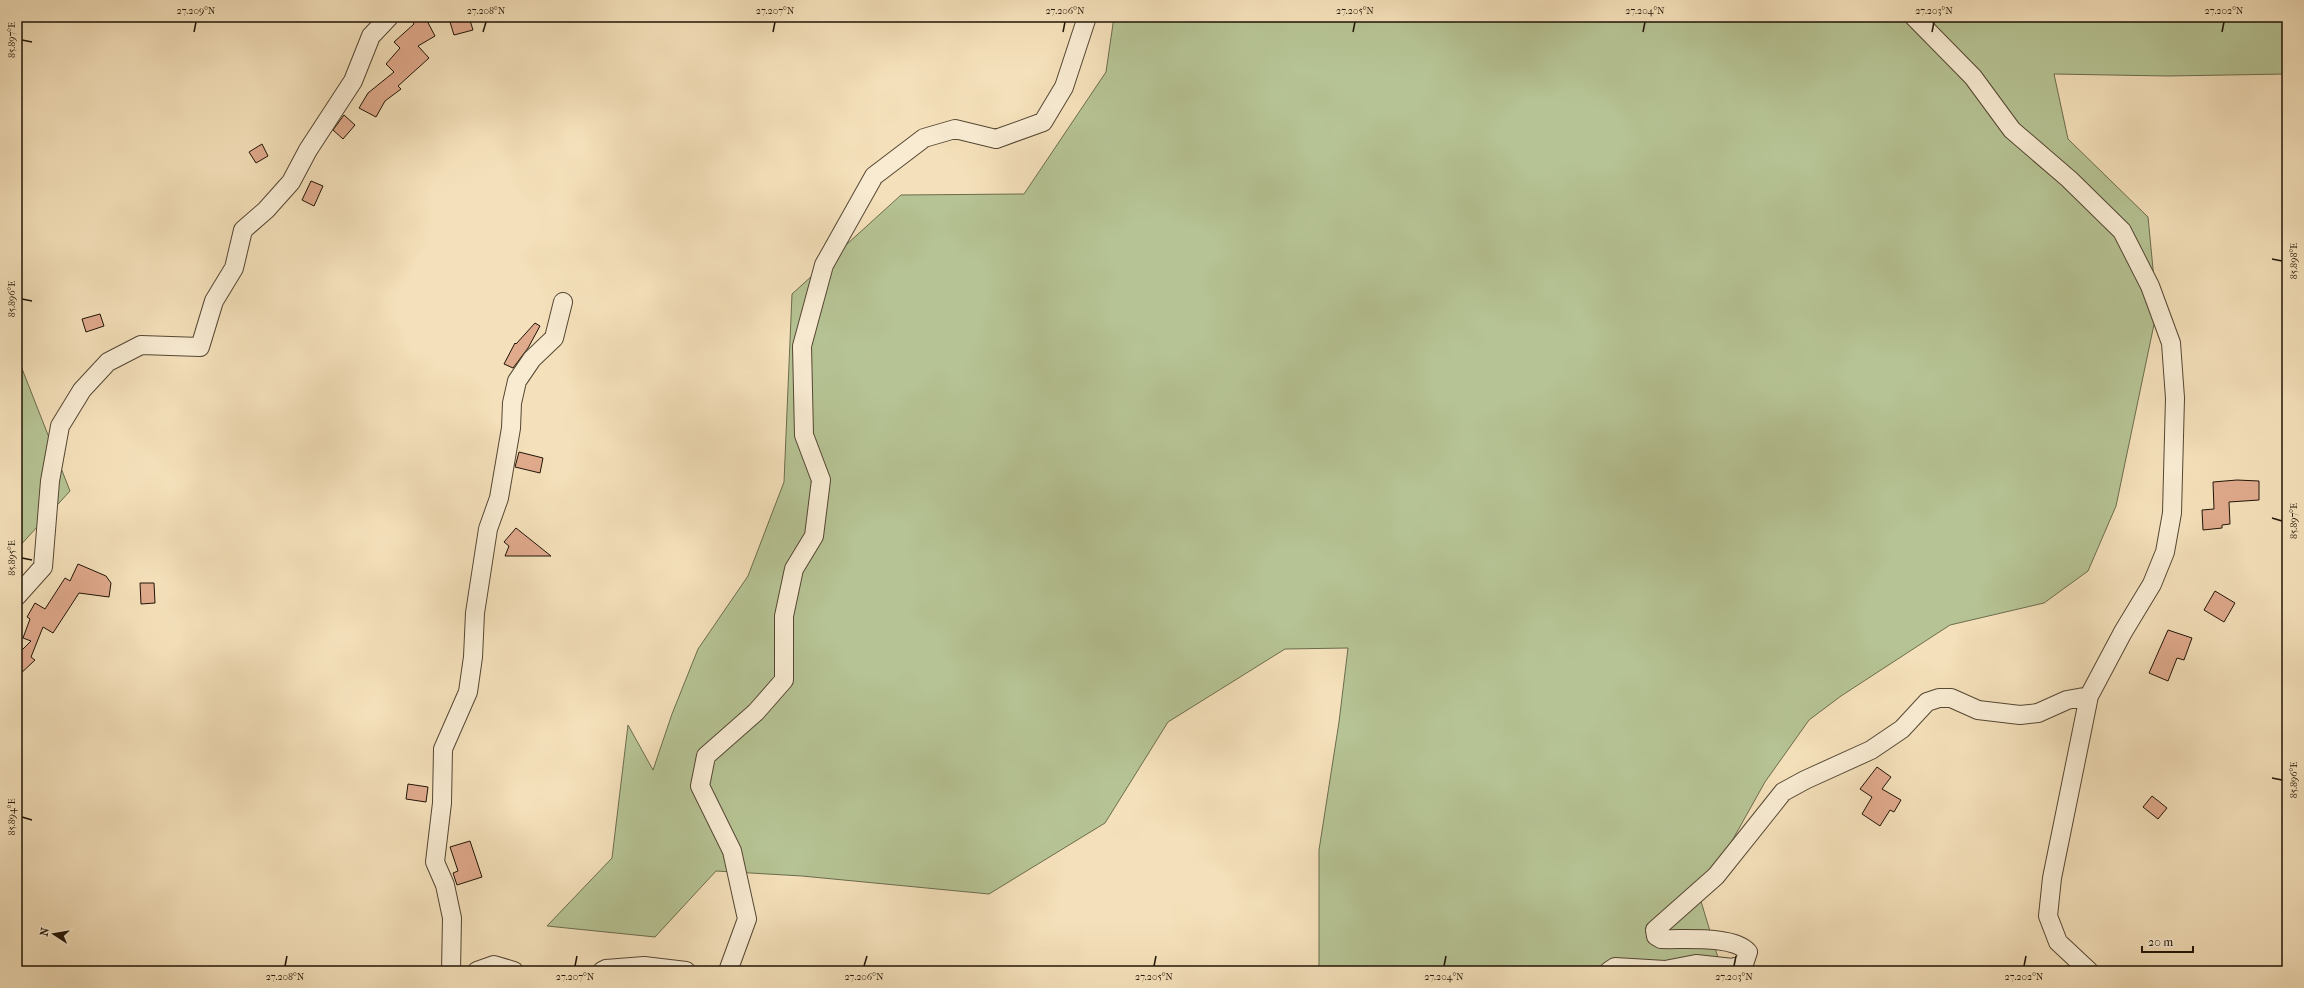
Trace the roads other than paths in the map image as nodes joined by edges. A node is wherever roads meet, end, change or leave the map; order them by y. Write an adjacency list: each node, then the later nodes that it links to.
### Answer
1 (389, 17): 5 (street)
2 (1087, 17): 12 (street)
3 (1914, 17): 6 (street)
4 (563, 302): 7 (street)
5 (17, 596)
6 (2089, 696): 13 (street); 14 (street)
7 (451, 971)
8 (477, 971): 9 (street)
9 (514, 971)
10 (602, 971): 11 (street)
11 (686, 971)
12 (728, 971)
13 (1609, 971)
14 (2089, 971)

